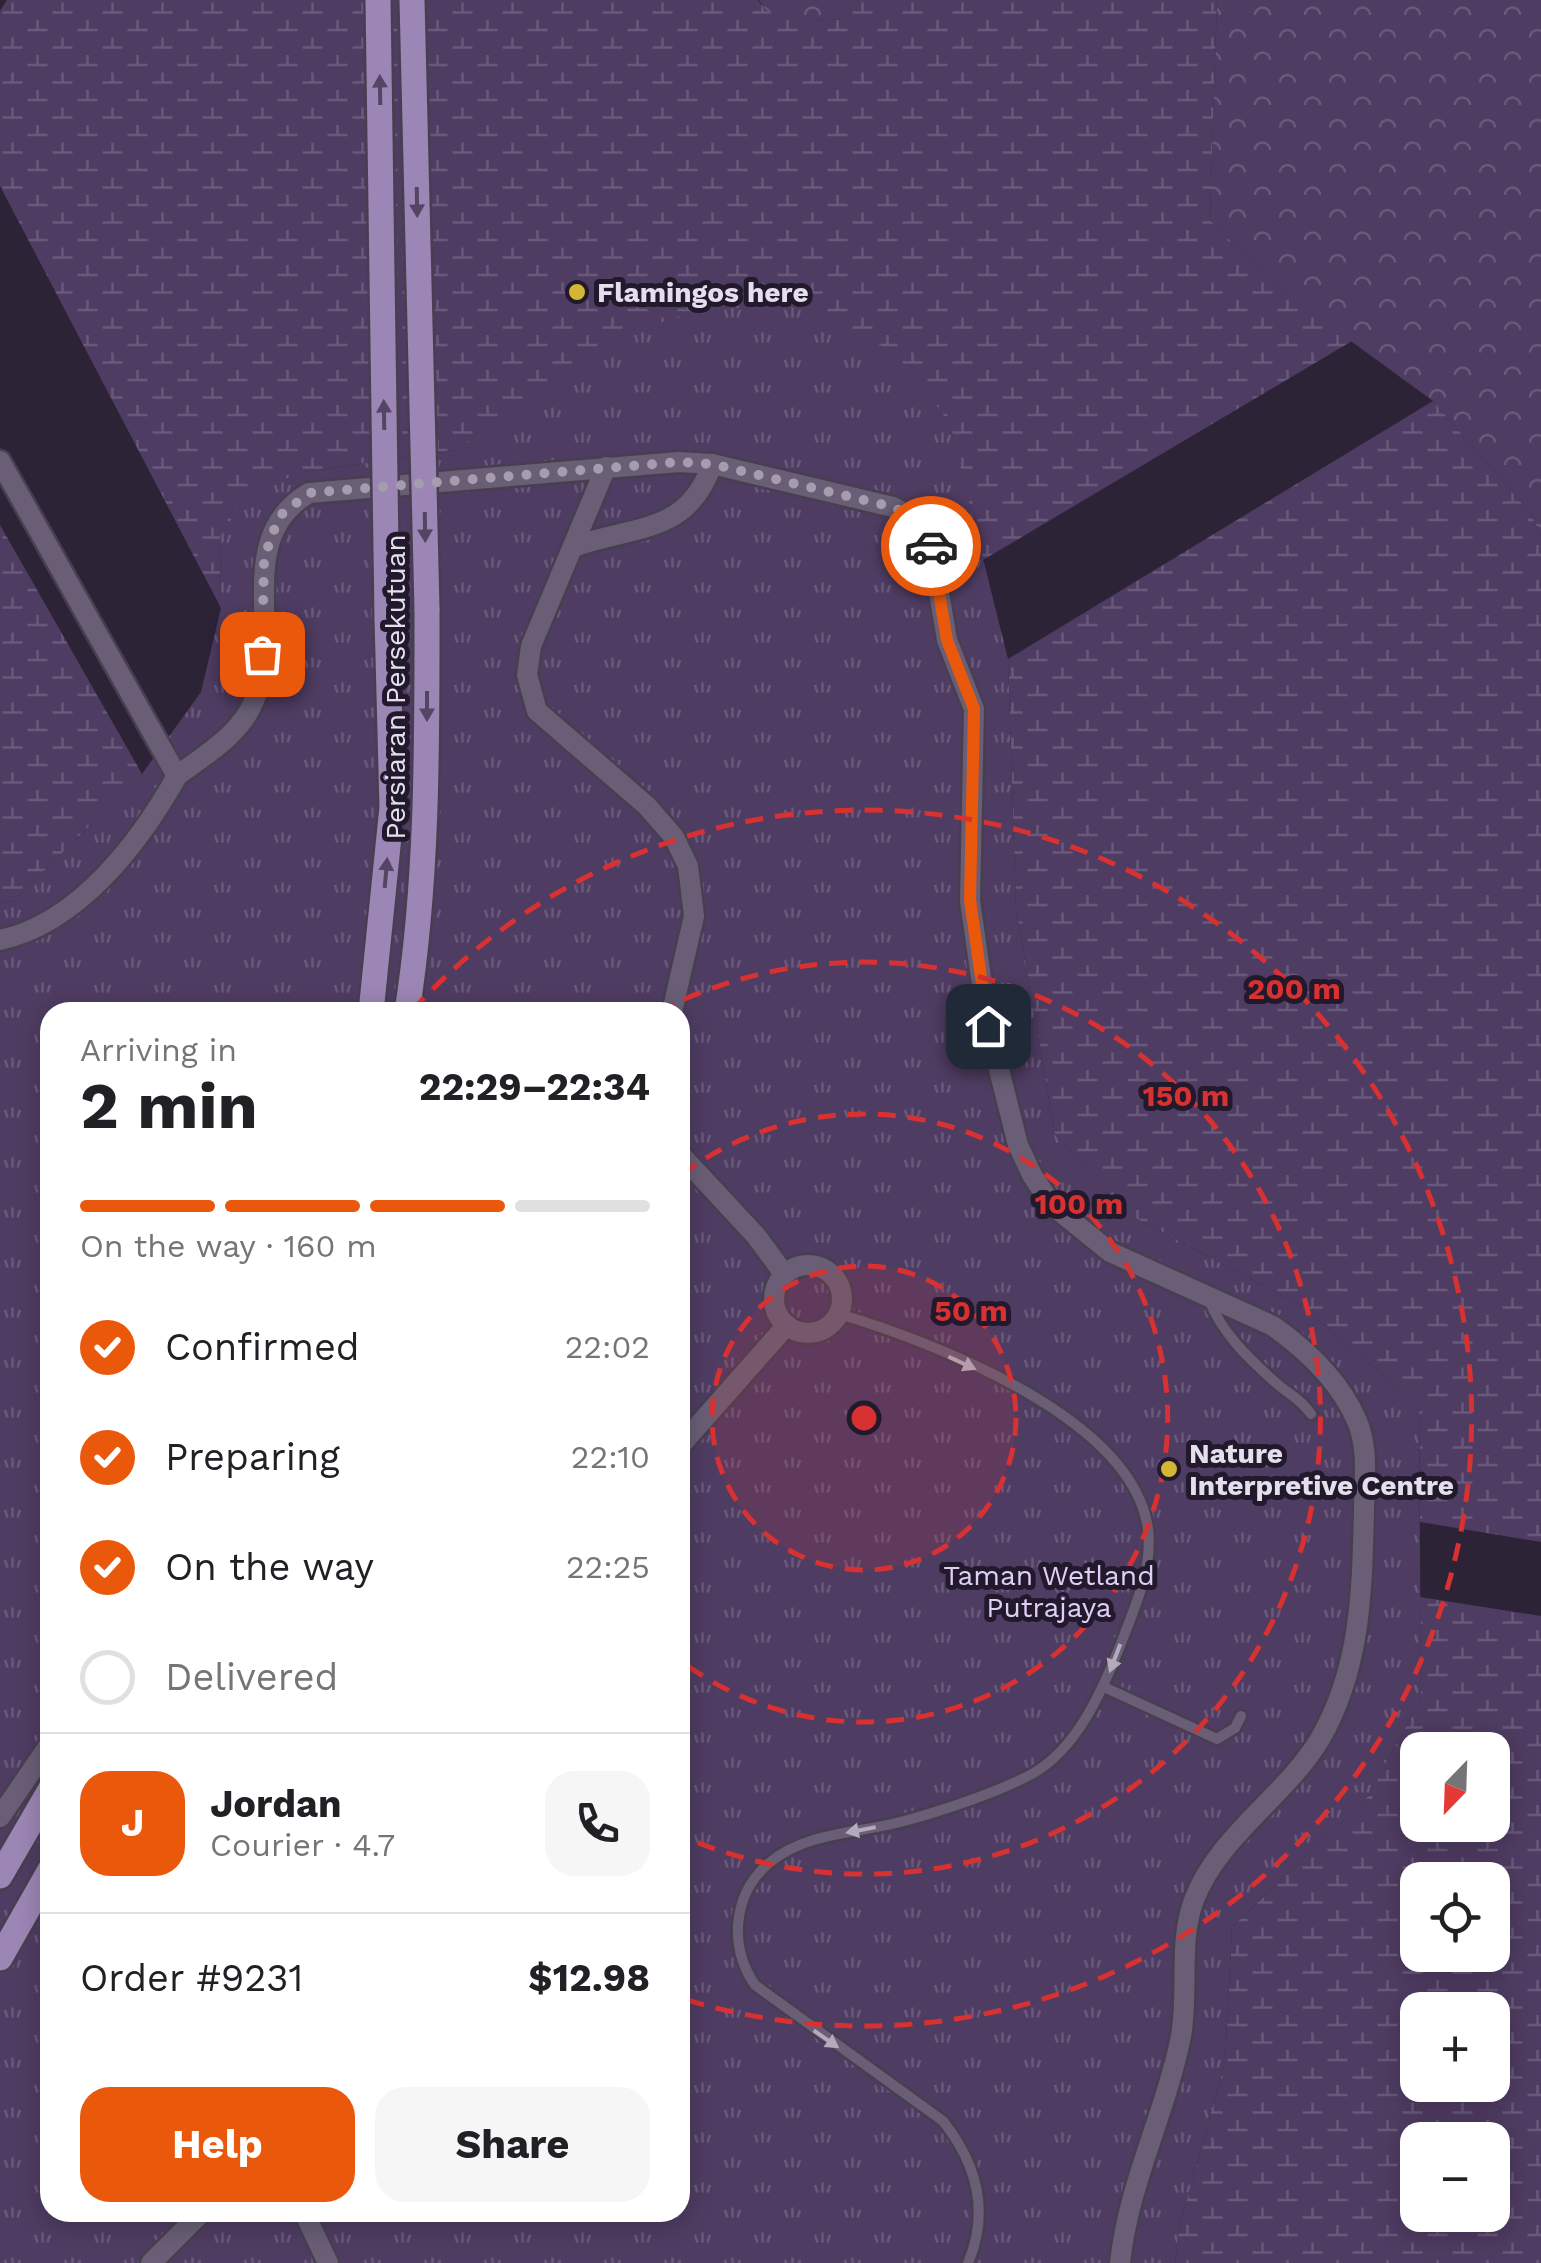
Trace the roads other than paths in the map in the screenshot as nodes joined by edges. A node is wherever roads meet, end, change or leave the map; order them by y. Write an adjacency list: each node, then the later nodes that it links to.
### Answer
1 (378, 0): 9 (main road, Persiaran Persekutuan, one-way to 1, bridge)
2 (412, 0): 10 (main road, Persiaran Persekutuan, one-way to 10, bridge)
3 (0, 461): 7 (street)
4 (712, 464): 5 (street); 6 (street); 14 (street)
5 (606, 467): 6 (street); 7 (street)
6 (573, 547): 11 (street)
7 (177, 776): 8 (street)
8 (0, 940)
9 (372, 1002)
10 (409, 1002)
11 (674, 1002)
12 (690, 1165): 13 (street)
13 (784, 1274): 15 (street); 16 (street)
14 (1207, 1294): 17 (lane); 32 (street)
15 (840, 1314): 16 (street); 19 (lane, one-way to 19)
16 (787, 1325): 18 (street)
17 (1310, 1414)
18 (690, 1435)
19 (1104, 1687): 20 (lane); 31 (lane, one-way to 31)
20 (1241, 1716)
21 (40, 1759): 23 (street)
22 (40, 1807): 24 (main road)
23 (0, 1818)
24 (0, 1876)
25 (40, 1888): 26 (main road)
26 (0, 1958)
27 (192, 2222): 29 (street)
28 (309, 2222): 30 (street)
29 (151, 2263)
30 (328, 2263)
31 (968, 2263)
32 (1120, 2263)

